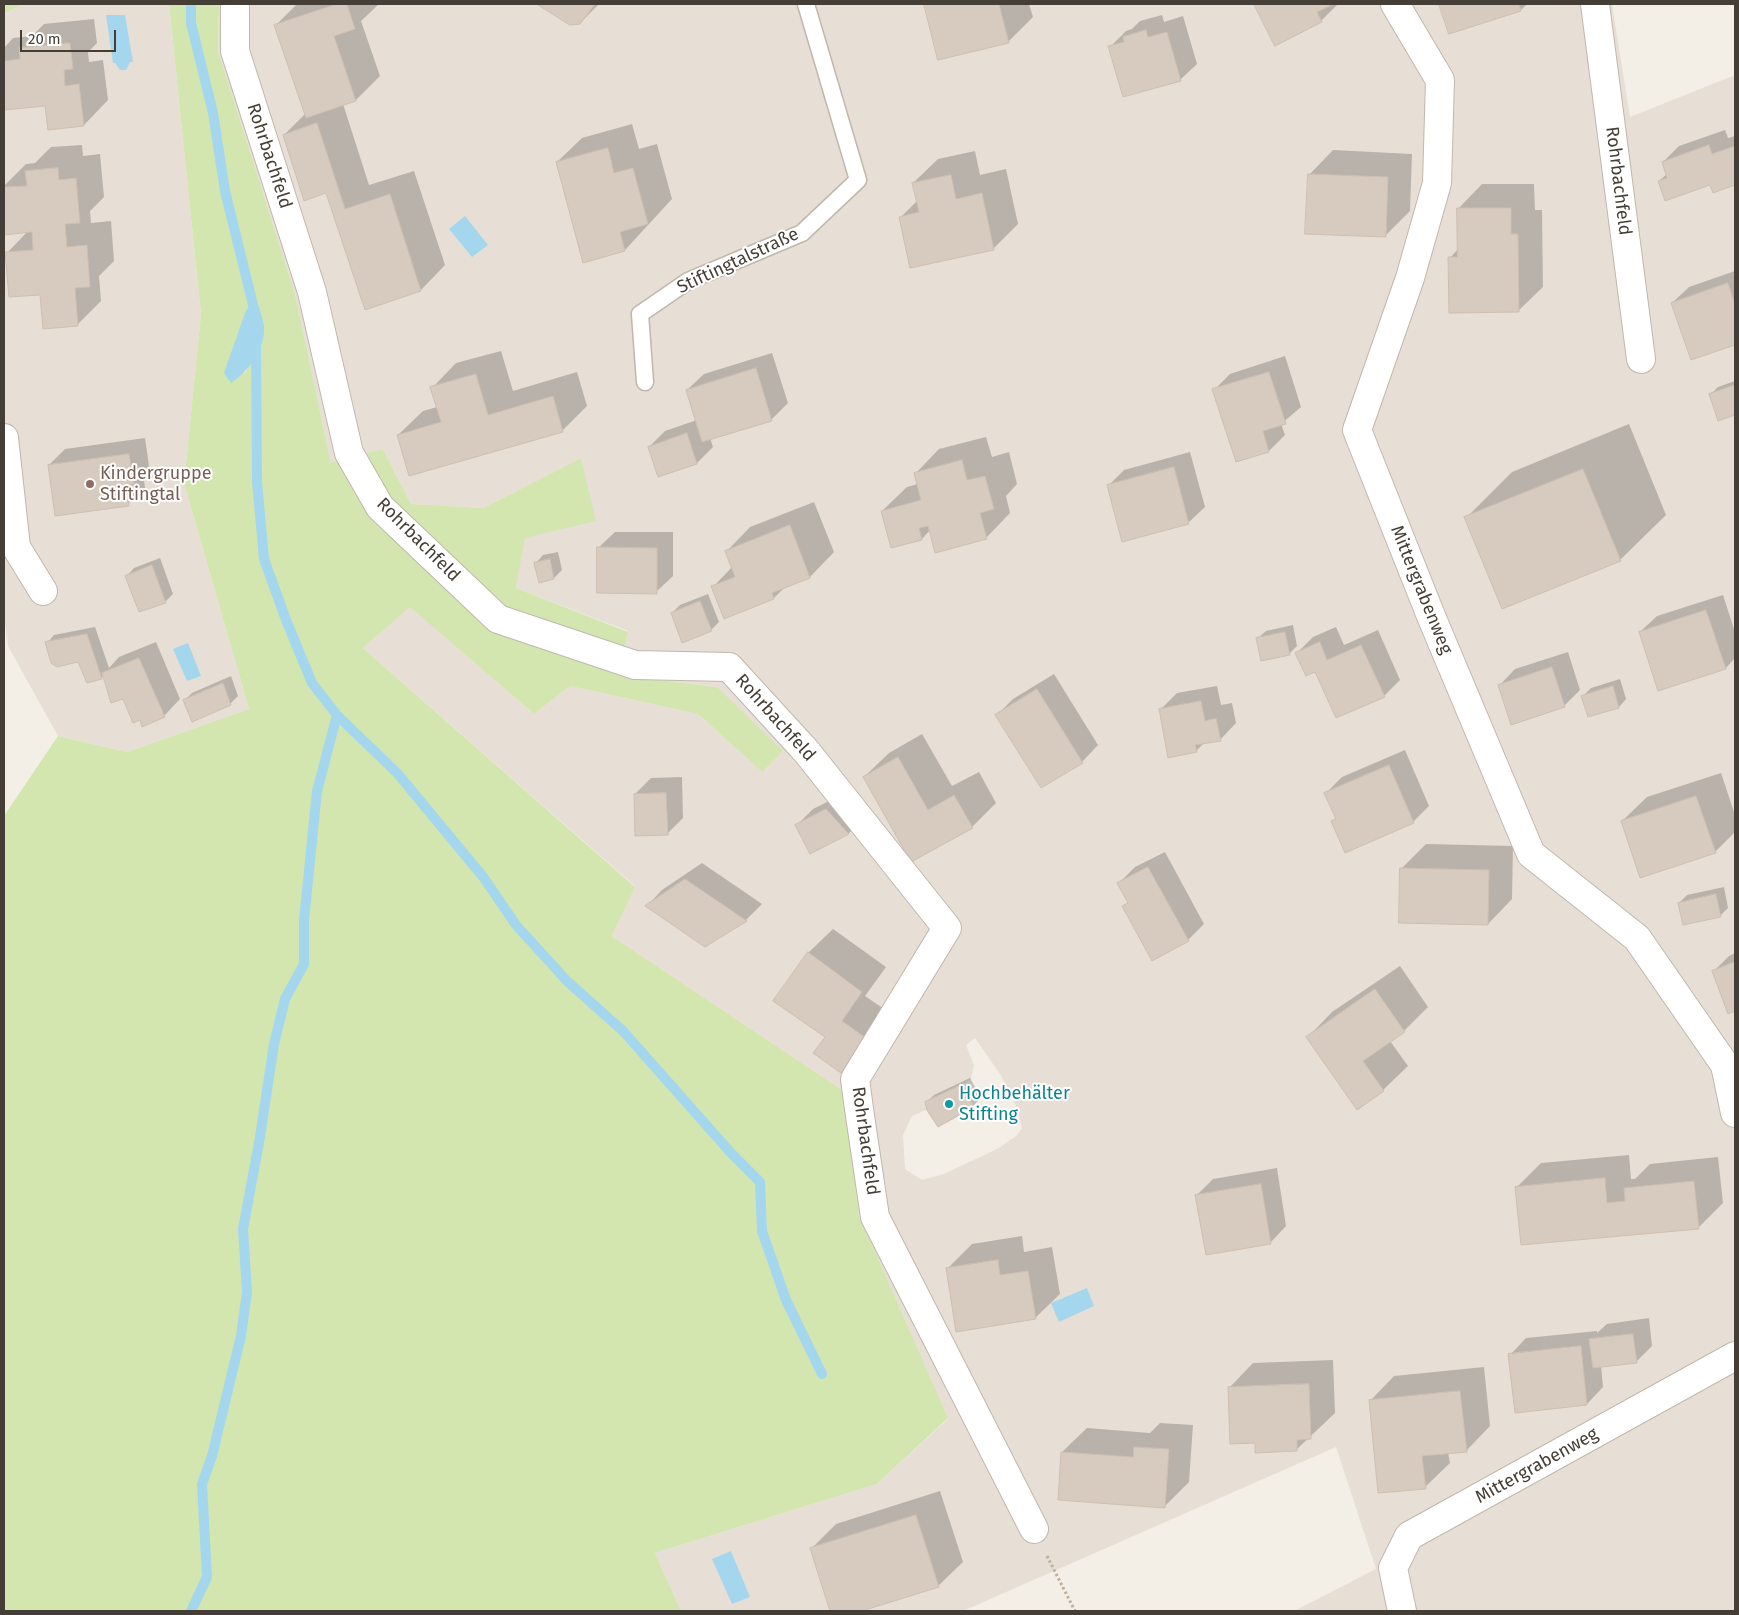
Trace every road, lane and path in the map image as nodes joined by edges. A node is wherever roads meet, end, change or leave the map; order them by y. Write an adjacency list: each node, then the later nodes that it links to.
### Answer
1 (235, 4): 11 (street, Rohrbachfeld)
2 (806, 4): 6 (lane, Stiftingtalstraße)
3 (1395, 4): 9 (street, Mittergrabenweg)
4 (1595, 4): 5 (street, Rohrbachfeld)
5 (1641, 359)
6 (646, 382)
7 (4, 438): 8 (street)
8 (43, 592)
9 (1735, 1113)
10 (1735, 1356): 13 (street, Mittergrabenweg)
11 (1034, 1529): 12 (path)
12 (1075, 1611)
13 (1402, 1611)

